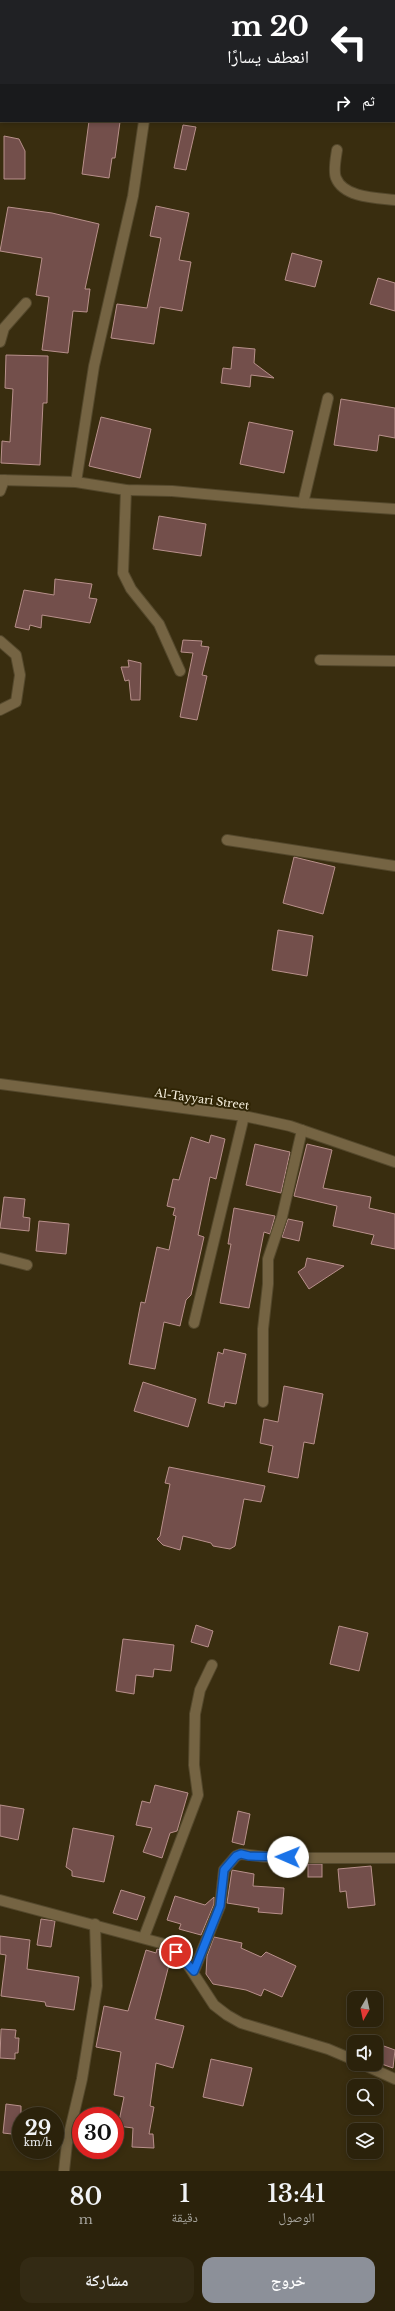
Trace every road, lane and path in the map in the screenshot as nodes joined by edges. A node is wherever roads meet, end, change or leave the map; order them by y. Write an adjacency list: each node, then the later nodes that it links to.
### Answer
1 (144, 122): 8 (street)
2 (337, 150): 3 (street)
3 (395, 200)
4 (26, 303): 5 (street)
5 (0, 342)
6 (328, 398): 11 (street)
7 (2, 480): 8 (street); 10 (street)
8 (76, 482): 9 (street)
9 (126, 490): 11 (street); 16 (street)
10 (0, 491)
11 (303, 504): 12 (street)
12 (395, 509)
13 (0, 641): 17 (street)
14 (320, 660): 15 (street)
15 (395, 661)
16 (180, 670)
17 (0, 710)
18 (227, 840): 19 (street)
19 (395, 866)
20 (0, 1084): 21 (street, Al-Tayyari Street)
21 (244, 1116): 22 (street, Al-Tayyari Street); 26 (street)
22 (302, 1130): 23 (street, Al-Tayyari Street); 27 (street)
23 (395, 1162)
24 (0, 1258): 25 (street)
25 (27, 1265)
26 (194, 1323)
27 (263, 1402)
28 (212, 1666): 32 (street)
29 (395, 1858): 33 (street)
30 (0, 1900): 31 (street)
31 (95, 1924): 32 (street); 37 (street)
32 (144, 1937): 33 (street)
33 (194, 1971): 34 (street)
34 (347, 2057)
35 (377, 2071): 36 (street)
36 (395, 2079)
37 (64, 2171)

